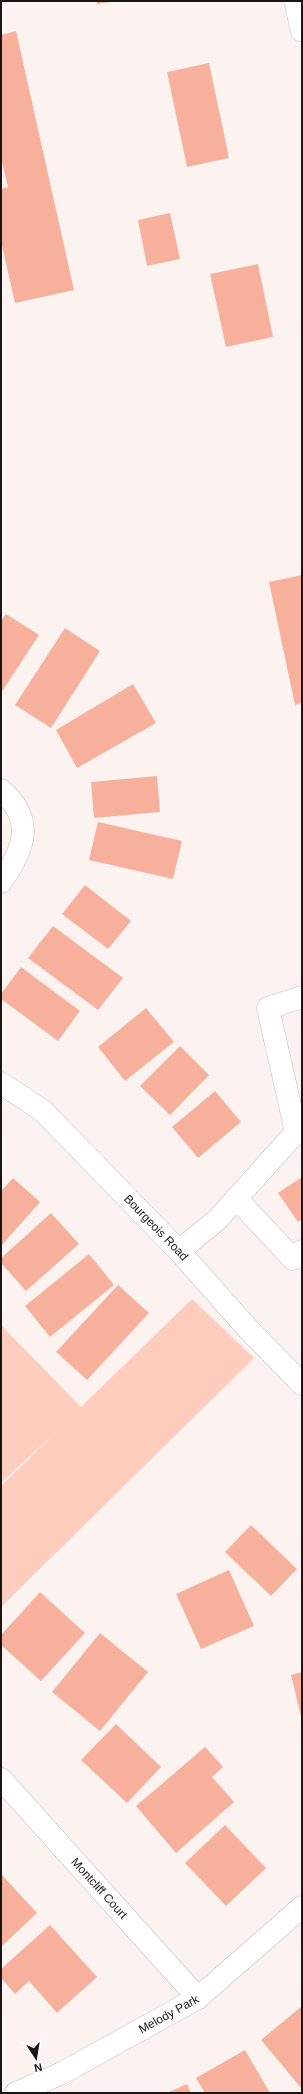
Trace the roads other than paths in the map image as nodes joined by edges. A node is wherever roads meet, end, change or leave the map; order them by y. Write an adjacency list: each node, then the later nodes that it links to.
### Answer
1 (295, 1): 2 (street)
2 (302, 31)
3 (1, 790): 4 (street)
4 (1, 882)
5 (302, 997): 7 (street)
6 (1, 1083): 10 (street, Bourgeois Road)
7 (299, 1132): 8 (street)
8 (236, 1198): 9 (street); 10 (street)
9 (302, 1250)
10 (178, 1251): 11 (street, Bourgeois Road)
11 (302, 1384)
12 (1, 1779): 14 (street, Montcliff Court)
13 (302, 1907): 14 (street, Melody Park)
14 (198, 1998): 15 (street, Melody Park)
15 (16, 2093)

